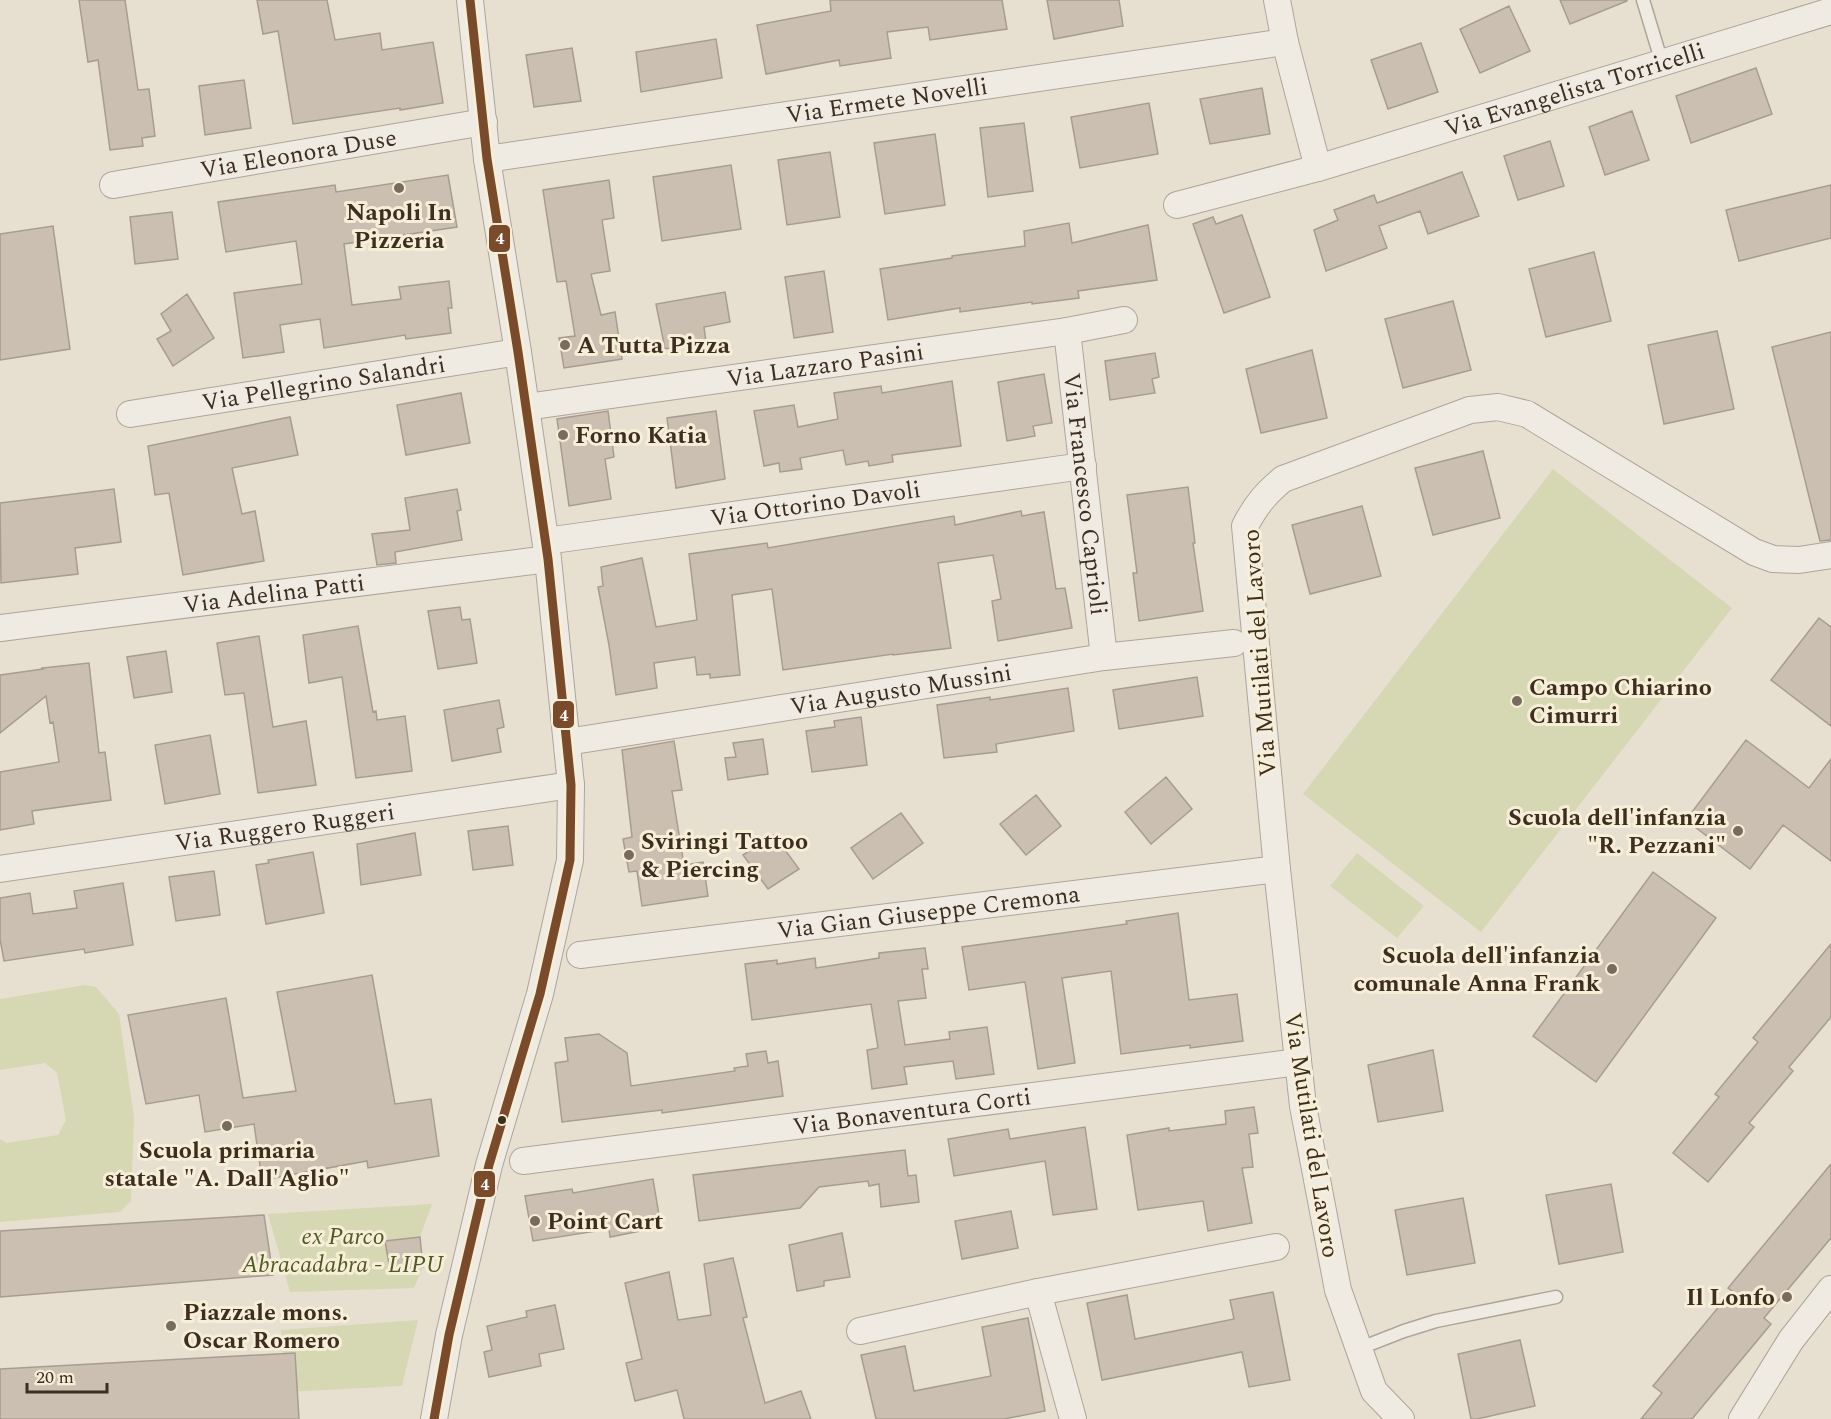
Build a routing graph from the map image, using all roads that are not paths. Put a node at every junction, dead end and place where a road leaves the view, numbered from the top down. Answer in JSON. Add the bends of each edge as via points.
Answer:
{"nodes":[{"id":1,"x":470,"y":0,"type":"edge"},
{"id":2,"x":1277,"y":0,"type":"edge"},
{"id":3,"x":1643,"y":0,"type":"edge"},
{"id":4,"x":1822,"y":8,"type":"edge"},
{"id":5,"x":1285,"y":42,"type":"junction"},
{"id":6,"x":1662,"y":63,"type":"junction"},
{"id":7,"x":484,"y":122,"type":"junction"},
{"id":8,"x":487,"y":159,"type":"junction"},
{"id":9,"x":1318,"y":168,"type":"junction"},
{"id":10,"x":113,"y":185,"type":"dead end"},
{"id":11,"x":1177,"y":205,"type":"dead end"},
{"id":12,"x":1124,"y":320,"type":"dead end"},
{"id":13,"x":1067,"y":331,"type":"junction"},
{"id":14,"x":518,"y":352,"type":"junction"},
{"id":15,"x":526,"y":407,"type":"junction"},
{"id":16,"x":130,"y":414,"type":"dead end"},
{"id":17,"x":1083,"y":466,"type":"junction"},
{"id":18,"x":547,"y":550,"type":"junction"},
{"id":19,"x":1831,"y":555,"type":"edge"},
{"id":20,"x":0,"y":628,"type":"edge"},
{"id":21,"x":1234,"y":643,"type":"dead end"},
{"id":22,"x":1104,"y":657,"type":"junction"},
{"id":23,"x":567,"y":742,"type":"junction"},
{"id":24,"x":571,"y":785,"type":"junction"},
{"id":25,"x":0,"y":869,"type":"edge"},
{"id":26,"x":1277,"y":870,"type":"junction"},
{"id":27,"x":580,"y":955,"type":"dead end"},
{"id":28,"x":1298,"y":1062,"type":"junction"},
{"id":29,"x":523,"y":1161,"type":"dead end"},
{"id":30,"x":1276,"y":1247,"type":"dead end"},
{"id":31,"x":1831,"y":1289,"type":"edge"},
{"id":32,"x":1038,"y":1292,"type":"junction"},
{"id":33,"x":1556,"y":1297,"type":"dead end"},
{"id":34,"x":860,"y":1331,"type":"dead end"},
{"id":35,"x":1358,"y":1349,"type":"junction"},
{"id":36,"x":434,"y":1419,"type":"edge"},
{"id":37,"x":1073,"y":1419,"type":"edge"},
{"id":38,"x":1401,"y":1419,"type":"edge"},
{"id":39,"x":1742,"y":1419,"type":"edge"}],
"edges":[{"from":1,"to":7,"type":"street"},
{"from":2,"to":5,"type":"street"},
{"from":3,"to":6,"type":"lane"},
{"from":4,"to":6,"type":"street","name":"Via Evangelista Torricelli"},
{"from":5,"to":8,"type":"street","name":"Via Ermete Novelli"},
{"from":5,"to":9,"type":"street"},
{"from":6,"to":9,"type":"street","name":"Via Evangelista Torricelli"},
{"from":7,"to":8,"type":"street"},
{"from":7,"to":10,"type":"street","name":"Via Eleonora Duse"},
{"from":8,"to":14,"type":"street"},
{"from":9,"to":11,"type":"street","name":"Via Evangelista Torricelli"},
{"from":12,"to":13,"type":"street","name":"Via Lazzaro Pasini"},
{"from":13,"to":15,"type":"street","name":"Via Lazzaro Pasini"},
{"from":13,"to":17,"type":"street","name":"Via Francesco Caprioli"},
{"from":14,"to":15,"type":"street"},
{"from":14,"to":16,"type":"street","name":"Via Pellegrino Salandri"},
{"from":15,"to":18,"type":"street"},
{"from":17,"to":18,"type":"street","name":"Via Ottorino Davoli"},
{"from":17,"to":22,"type":"street","name":"Via Francesco Caprioli"},
{"from":18,"to":20,"type":"street","name":"Via Adelina Patti"},
{"from":18,"to":23,"type":"street"},
{"from":19,"to":26,"type":"street","name":"Via Mutilati del Lavoro","via":[[1773,559],[1754,552],[1527,414],[1498,407],[1470,410],[1283,479],[1254,508],[1245,526]]},
{"from":21,"to":22,"type":"street","name":"Via Augusto Mussini"},
{"from":22,"to":23,"type":"street","name":"Via Augusto Mussini"},
{"from":23,"to":24,"type":"street"},
{"from":24,"to":25,"type":"street","name":"Via Ruggero Ruggeri"},
{"from":24,"to":36,"type":"street","via":[[570,860],[540,994],[489,1165],[449,1335]]},
{"from":26,"to":27,"type":"street","name":"Via Gian Giuseppe Cremona"},
{"from":26,"to":28,"type":"street","name":"Via Mutilati del Lavoro"},
{"from":28,"to":29,"type":"street","name":"Via Bonaventura Corti"},
{"from":28,"to":35,"type":"street","name":"Via Mutilati del Lavoro","via":[[1338,1290]]},
{"from":30,"to":32,"type":"street"},
{"from":31,"to":39,"type":"street","via":[[1791,1340]]},
{"from":32,"to":34,"type":"street"},
{"from":32,"to":37,"type":"street"},
{"from":33,"to":35,"type":"lane","via":[[1436,1321]]},
{"from":35,"to":38,"type":"street","name":"Via Mutilati del Lavoro","via":[[1374,1391]]}]}
